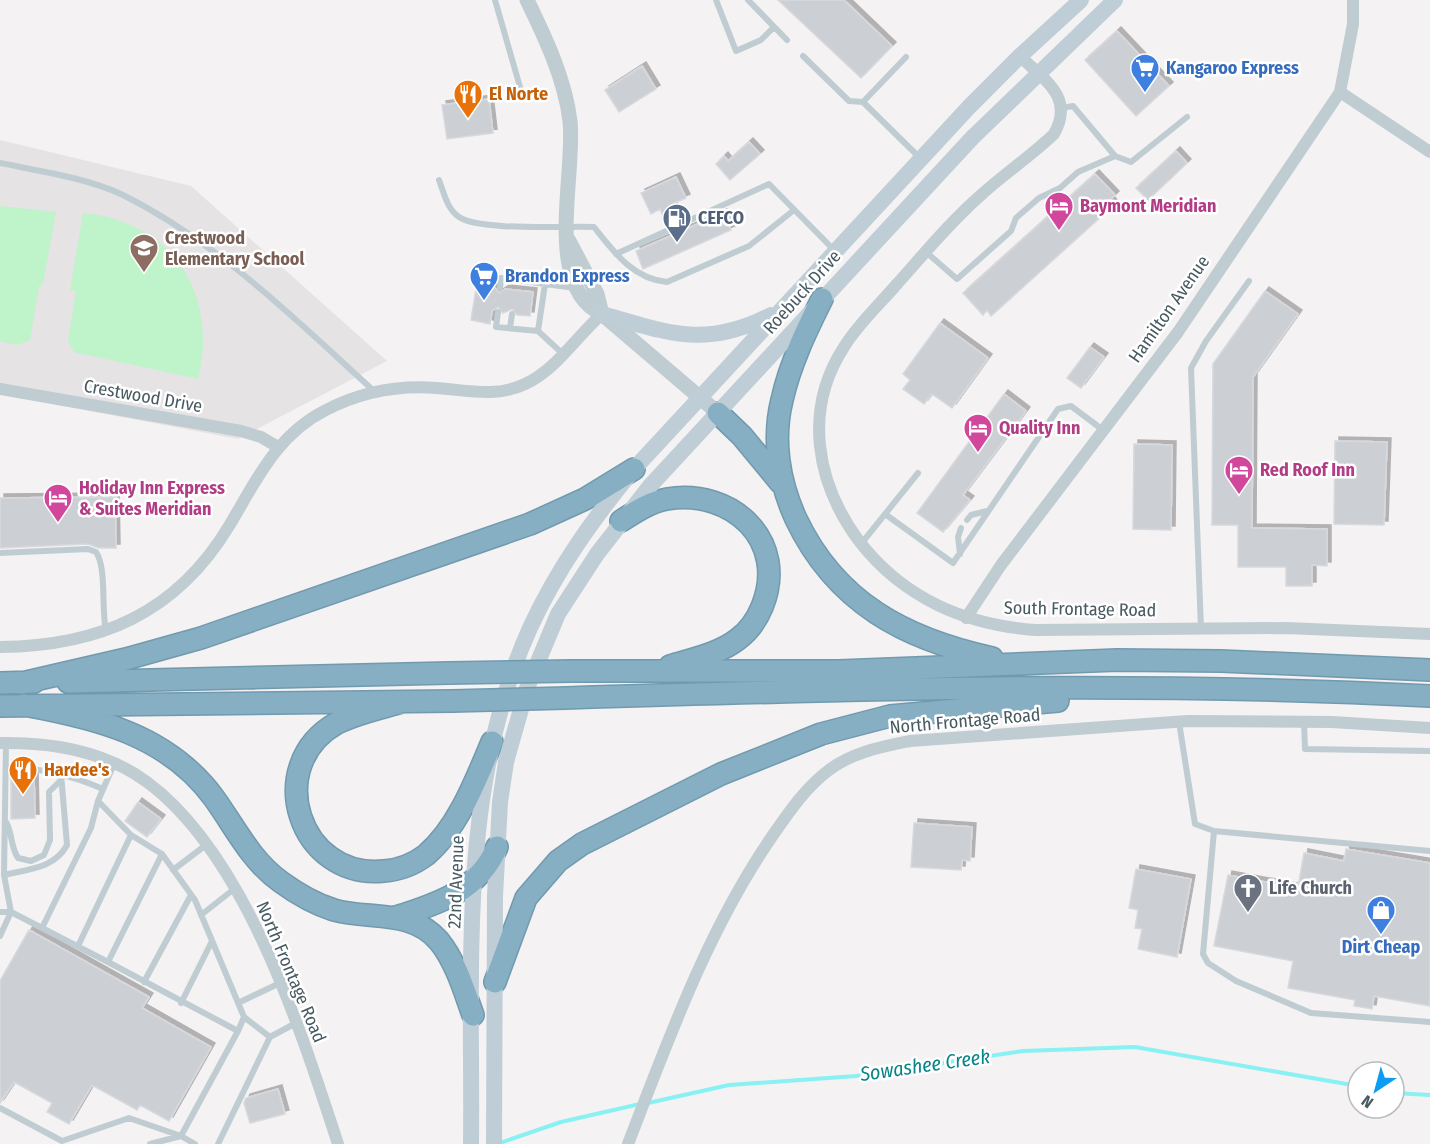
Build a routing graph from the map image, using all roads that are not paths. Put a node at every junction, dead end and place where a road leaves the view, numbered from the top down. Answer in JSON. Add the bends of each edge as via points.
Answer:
{"nodes":[{"id":1,"x":495,"y":0,"type":"edge"},
{"id":2,"x":526,"y":0,"type":"edge"},
{"id":3,"x":716,"y":0,"type":"edge"},
{"id":4,"x":748,"y":0,"type":"edge"},
{"id":5,"x":1082,"y":0,"type":"edge"},
{"id":6,"x":1115,"y":0,"type":"edge"},
{"id":7,"x":1353,"y":0,"type":"edge"},
{"id":8,"x":774,"y":27,"type":"junction"},
{"id":9,"x":787,"y":40,"type":"dead end"},
{"id":10,"x":804,"y":56,"type":"dead end"},
{"id":11,"x":1020,"y":56,"type":"junction"},
{"id":12,"x":906,"y":57,"type":"dead end"},
{"id":13,"x":1037,"y":73,"type":"junction"},
{"id":14,"x":520,"y":87,"type":"dead end"},
{"id":15,"x":1340,"y":92,"type":"junction"},
{"id":16,"x":863,"y":102,"type":"junction"},
{"id":17,"x":1062,"y":108,"type":"junction"},
{"id":18,"x":1187,"y":117,"type":"dead end"},
{"id":19,"x":1430,"y":152,"type":"edge"},
{"id":20,"x":1115,"y":156,"type":"junction"},
{"id":21,"x":921,"y":158,"type":"junction"},
{"id":22,"x":0,"y":163,"type":"edge"},
{"id":23,"x":440,"y":180,"type":"dead end"},
{"id":24,"x":794,"y":210,"type":"junction"},
{"id":25,"x":568,"y":232,"type":"junction"},
{"id":26,"x":835,"y":250,"type":"junction"},
{"id":27,"x":926,"y":252,"type":"junction"},
{"id":28,"x":616,"y":254,"type":"junction"},
{"id":29,"x":517,"y":280,"type":"junction"},
{"id":30,"x":1249,"y":281,"type":"dead end"},
{"id":31,"x":545,"y":284,"type":"junction"},
{"id":32,"x":500,"y":288,"type":"dead end"},
{"id":33,"x":576,"y":288,"type":"junction"},
{"id":34,"x":516,"y":290,"type":"dead end"},
{"id":35,"x":822,"y":299,"type":"junction"},
{"id":36,"x":780,"y":310,"type":"junction"},
{"id":37,"x":498,"y":312,"type":"dead end"},
{"id":38,"x":513,"y":314,"type":"dead end"},
{"id":39,"x":602,"y":314,"type":"junction"},
{"id":40,"x":510,"y":328,"type":"junction"},
{"id":41,"x":538,"y":331,"type":"junction"},
{"id":42,"x":563,"y":354,"type":"junction"},
{"id":43,"x":0,"y":389,"type":"edge"},
{"id":44,"x":374,"y":391,"type":"junction"},
{"id":45,"x":699,"y":399,"type":"junction"},
{"id":46,"x":718,"y":413,"type":"junction"},
{"id":47,"x":1103,"y":430,"type":"junction"},
{"id":48,"x":278,"y":447,"type":"junction"},
{"id":49,"x":634,"y":469,"type":"junction"},
{"id":50,"x":918,"y":473,"type":"dead end"},
{"id":51,"x":782,"y":485,"type":"junction"},
{"id":52,"x":988,"y":511,"type":"junction"},
{"id":53,"x":885,"y":514,"type":"junction"},
{"id":54,"x":967,"y":520,"type":"dead end"},
{"id":55,"x":621,"y":521,"type":"junction"},
{"id":56,"x":961,"y":528,"type":"dead end"},
{"id":57,"x":861,"y":543,"type":"junction"},
{"id":58,"x":0,"y":553,"type":"edge"},
{"id":59,"x":960,"y":554,"type":"junction"},
{"id":60,"x":966,"y":618,"type":"junction"},
{"id":61,"x":530,"y":629,"type":"joint"},
{"id":62,"x":1201,"y":629,"type":"junction"},
{"id":63,"x":106,"y":632,"type":"junction"},
{"id":64,"x":1430,"y":634,"type":"edge"},
{"id":65,"x":0,"y":647,"type":"edge"},
{"id":66,"x":1010,"y":662,"type":"junction"},
{"id":67,"x":1430,"y":670,"type":"edge"},
{"id":68,"x":648,"y":672,"type":"junction"},
{"id":69,"x":0,"y":683,"type":"edge"},
{"id":70,"x":22,"y":683,"type":"junction"},
{"id":71,"x":1148,"y":689,"type":"junction"},
{"id":72,"x":1430,"y":696,"type":"edge"},
{"id":73,"x":402,"y":702,"type":"junction"},
{"id":74,"x":24,"y":705,"type":"junction"},
{"id":75,"x":0,"y":706,"type":"edge"},
{"id":76,"x":1179,"y":722,"type":"junction"},
{"id":77,"x":1304,"y":722,"type":"junction"},
{"id":78,"x":1430,"y":728,"type":"edge"},
{"id":79,"x":492,"y":742,"type":"junction"},
{"id":80,"x":3,"y":743,"type":"edge"},
{"id":81,"x":1430,"y":752,"type":"edge"},
{"id":82,"x":114,"y":764,"type":"junction"},
{"id":83,"x":7,"y":767,"type":"junction"},
{"id":84,"x":61,"y":777,"type":"junction"},
{"id":85,"x":103,"y":789,"type":"junction"},
{"id":86,"x":98,"y":801,"type":"junction"},
{"id":87,"x":5,"y":821,"type":"junction"},
{"id":88,"x":1214,"y":831,"type":"junction"},
{"id":89,"x":131,"y":835,"type":"junction"},
{"id":90,"x":206,"y":845,"type":"junction"},
{"id":91,"x":497,"y":847,"type":"junction"},
{"id":92,"x":1430,"y":851,"type":"edge"},
{"id":93,"x":162,"y":854,"type":"junction"},
{"id":94,"x":62,"y":855,"type":"junction"},
{"id":95,"x":75,"y":860,"type":"junction"},
{"id":96,"x":173,"y":870,"type":"junction"},
{"id":97,"x":4,"y":875,"type":"junction"},
{"id":98,"x":475,"y":879,"type":"junction"},
{"id":99,"x":234,"y":889,"type":"junction"},
{"id":100,"x":191,"y":895,"type":"junction"},
{"id":101,"x":0,"y":912,"type":"edge"},
{"id":102,"x":11,"y":912,"type":"junction"},
{"id":103,"x":201,"y":915,"type":"junction"},
{"id":104,"x":396,"y":917,"type":"junction"},
{"id":105,"x":42,"y":927,"type":"junction"},
{"id":106,"x":0,"y":936,"type":"edge"},
{"id":107,"x":212,"y":941,"type":"junction"},
{"id":108,"x":78,"y":946,"type":"junction"},
{"id":109,"x":108,"y":962,"type":"junction"},
{"id":110,"x":144,"y":982,"type":"junction"},
{"id":111,"x":495,"y":982,"type":"junction"},
{"id":112,"x":280,"y":983,"type":"junction"},
{"id":113,"x":181,"y":1003,"type":"junction"},
{"id":114,"x":238,"y":1003,"type":"junction"},
{"id":115,"x":473,"y":1015,"type":"junction"},
{"id":116,"x":244,"y":1017,"type":"junction"},
{"id":117,"x":1430,"y":1022,"type":"edge"},
{"id":118,"x":296,"y":1023,"type":"junction"},
{"id":119,"x":238,"y":1031,"type":"junction"},
{"id":120,"x":270,"y":1037,"type":"junction"},
{"id":121,"x":0,"y":1108,"type":"edge"},
{"id":122,"x":181,"y":1136,"type":"junction"},
{"id":123,"x":150,"y":1144,"type":"edge"},
{"id":124,"x":195,"y":1144,"type":"edge"},
{"id":125,"x":218,"y":1144,"type":"edge"},
{"id":126,"x":338,"y":1144,"type":"edge"},
{"id":127,"x":471,"y":1144,"type":"edge"},
{"id":128,"x":494,"y":1144,"type":"edge"},
{"id":129,"x":628,"y":1144,"type":"edge"}],
"edges":[{"from":1,"to":14,"type":"lane"},
{"from":2,"to":25,"type":"street","via":[[543,33],[568,112]]},
{"from":3,"to":8,"type":"lane","via":[[735,51],[761,40]]},
{"from":4,"to":8,"type":"lane"},
{"from":5,"to":11,"type":"main road","name":"Roebuck Drive"},
{"from":6,"to":13,"type":"main road","name":"Roebuck Drive"},
{"from":7,"to":15,"type":"street","name":"Hamilton Avenue","via":[[1353,24]]},
{"from":8,"to":9,"type":"lane"},
{"from":10,"to":16,"type":"lane","via":[[849,101]]},
{"from":11,"to":13,"type":"street"},
{"from":11,"to":21,"type":"main road","name":"Roebuck Drive"},
{"from":12,"to":16,"type":"lane"},
{"from":13,"to":17,"type":"street","via":[[1060,98]]},
{"from":13,"to":35,"type":"main road","name":"Roebuck Drive"},
{"from":15,"to":19,"type":"street"},
{"from":15,"to":47,"type":"street","name":"Hamilton Avenue","via":[[1178,332]]},
{"from":16,"to":21,"type":"lane"},
{"from":17,"to":20,"type":"lane","via":[[1073,106]]},
{"from":17,"to":27,"type":"street","name":"South Frontage Road","via":[[1054,134],[979,196]]},
{"from":18,"to":20,"type":"lane","via":[[1131,162]]},
{"from":20,"to":27,"type":"lane","via":[[1078,172],[1060,188],[1039,198],[1016,218],[1011,231],[957,279]]},
{"from":21,"to":26,"type":"main road","name":"Roebuck Drive"},
{"from":22,"to":44,"type":"lane","via":[[122,194],[205,244]]},
{"from":23,"to":25,"type":"lane","via":[[451,209],[470,222]]},
{"from":24,"to":26,"type":"lane"},
{"from":24,"to":28,"type":"lane","via":[[769,184]]},
{"from":24,"to":28,"type":"lane","via":[[749,246],[667,282],[644,277]]},
{"from":25,"to":28,"type":"lane","via":[[594,227]]},
{"from":25,"to":33,"type":"street","via":[[566,255]]},
{"from":25,"to":39,"type":"street","via":[[597,294]]},
{"from":26,"to":36,"type":"main road","name":"Roebuck Drive"},
{"from":27,"to":57,"type":"street","name":"South Frontage Road","via":[[844,346],[823,390],[818,436],[822,462],[837,506]]},
{"from":29,"to":31,"type":"lane"},
{"from":29,"to":32,"type":"lane","via":[[501,278]]},
{"from":29,"to":34,"type":"lane"},
{"from":30,"to":62,"type":"lane","via":[[1191,368]]},
{"from":31,"to":33,"type":"lane"},
{"from":31,"to":41,"type":"lane"},
{"from":33,"to":39,"type":"street","via":[[586,304]]},
{"from":35,"to":46,"type":"main road","name":"Roebuck Drive"},
{"from":35,"to":51,"type":"highway","via":[[781,401],[778,428]]},
{"from":36,"to":39,"type":"main road","via":[[736,331],[705,336],[673,333]]},
{"from":36,"to":45,"type":"main road","name":"Roebuck Drive"},
{"from":37,"to":40,"type":"lane","via":[[496,327]]},
{"from":38,"to":40,"type":"lane"},
{"from":39,"to":42,"type":"street"},
{"from":39,"to":45,"type":"street"},
{"from":40,"to":41,"type":"lane"},
{"from":41,"to":42,"type":"lane"},
{"from":42,"to":44,"type":"street","via":[[535,379],[507,391]]},
{"from":43,"to":48,"type":"street","name":"Crestwood Drive","via":[[241,431],[261,436]]},
{"from":44,"to":48,"type":"street","via":[[325,411]]},
{"from":45,"to":46,"type":"street"},
{"from":45,"to":49,"type":"main road","name":"Roebuck Drive"},
{"from":46,"to":51,"type":"highway"},
{"from":46,"to":55,"type":"main road","name":"Roebuck Drive"},
{"from":47,"to":52,"type":"lane","via":[[1071,406],[1058,410]]},
{"from":47,"to":60,"type":"street","name":"Hamilton Avenue"},
{"from":48,"to":63,"type":"street","via":[[197,570],[157,604]]},
{"from":49,"to":61,"type":"main road","name":"Roebuck Drive","via":[[571,551]]},
{"from":49,"to":70,"type":"highway","via":[[585,499],[530,524],[201,638]]},
{"from":50,"to":53,"type":"lane"},
{"from":51,"to":66,"type":"highway","via":[[813,551],[855,599],[917,636]]},
{"from":52,"to":54,"type":"lane","via":[[971,515]]},
{"from":52,"to":59,"type":"lane"},
{"from":53,"to":57,"type":"lane"},
{"from":53,"to":59,"type":"lane","via":[[953,563]]},
{"from":55,"to":68,"type":"highway","via":[[666,499],[694,498],[721,504],[752,526],[769,566],[768,589],[758,615],[739,639],[712,652]]},
{"from":55,"to":91,"type":"main road","name":"Roebuck Drive","via":[[572,591],[547,636],[527,688],[506,762]]},
{"from":56,"to":59,"type":"lane"},
{"from":57,"to":60,"type":"street","name":"South Frontage Road","via":[[890,574],[917,594]]},
{"from":58,"to":63,"type":"lane","via":[[88,549],[96,552],[102,560]]},
{"from":60,"to":62,"type":"street","name":"South Frontage Road","via":[[1036,630]]},
{"from":61,"to":79,"type":"main road","name":"22nd Avenue"},
{"from":62,"to":64,"type":"street","name":"South Frontage Road"},
{"from":63,"to":65,"type":"street","via":[[54,644]]},
{"from":66,"to":67,"type":"highway","via":[[1221,661]]},
{"from":66,"to":68,"type":"highway","via":[[851,670]]},
{"from":68,"to":70,"type":"highway","bridge":true},
{"from":69,"to":70,"type":"highway"},
{"from":71,"to":72,"type":"highway","via":[[1308,689]]},
{"from":71,"to":73,"type":"highway","bridge":true,"via":[[782,692]]},
{"from":71,"to":111,"type":"highway","via":[[1047,703],[890,716],[820,734],[721,774],[582,844],[558,861],[526,898]]},
{"from":73,"to":74,"type":"highway"},
{"from":73,"to":79,"type":"highway","via":[[338,723],[318,740],[303,761],[296,789],[301,819],[318,847],[343,866],[374,873],[392,871],[426,855],[441,839],[467,796]]},
{"from":74,"to":75,"type":"highway"},
{"from":74,"to":104,"type":"highway","via":[[100,721],[162,749],[207,789],[246,847],[281,882],[333,909]]},
{"from":76,"to":77,"type":"street","name":"North Frontage Road"},
{"from":76,"to":88,"type":"lane","via":[[1193,820]]},
{"from":76,"to":129,"type":"street","name":"North Frontage Road","via":[[910,741],[850,757],[813,783],[763,849],[730,904]]},
{"from":77,"to":78,"type":"street","name":"North Frontage Road"},
{"from":77,"to":81,"type":"lane","via":[[1305,749]]},
{"from":79,"to":98,"type":"main road","name":"22nd Avenue","via":[[483,789]]},
{"from":80,"to":82,"type":"street","name":"North Frontage Road","via":[[74,749]]},
{"from":80,"to":83,"type":"lane"},
{"from":82,"to":85,"type":"lane"},
{"from":82,"to":90,"type":"street","name":"North Frontage Road","via":[[146,781],[171,802]]},
{"from":83,"to":84,"type":"lane","via":[[31,768]]},
{"from":83,"to":87,"type":"lane"},
{"from":84,"to":85,"type":"lane"},
{"from":84,"to":87,"type":"lane","via":[[49,792],[50,840],[44,855],[31,861],[18,858]]},
{"from":84,"to":94,"type":"lane","via":[[67,845]]},
{"from":85,"to":86,"type":"lane"},
{"from":86,"to":89,"type":"lane"},
{"from":86,"to":95,"type":"lane","via":[[91,828]]},
{"from":87,"to":97,"type":"lane"},
{"from":88,"to":92,"type":"lane"},
{"from":88,"to":117,"type":"lane","via":[[1203,954],[1208,963],[1236,981],[1311,1013]]},
{"from":89,"to":93,"type":"lane"},
{"from":89,"to":108,"type":"lane"},
{"from":90,"to":96,"type":"lane"},
{"from":90,"to":99,"type":"street","name":"North Frontage Road"},
{"from":91,"to":98,"type":"highway","via":[[485,870]]},
{"from":91,"to":111,"type":"main road"},
{"from":93,"to":96,"type":"lane"},
{"from":93,"to":109,"type":"lane"},
{"from":94,"to":95,"type":"lane"},
{"from":94,"to":97,"type":"lane","via":[[54,862]]},
{"from":95,"to":105,"type":"lane"},
{"from":96,"to":100,"type":"lane"},
{"from":97,"to":102,"type":"lane"},
{"from":98,"to":104,"type":"highway","via":[[438,903]]},
{"from":98,"to":115,"type":"main road","name":"22nd Avenue"},
{"from":99,"to":103,"type":"lane"},
{"from":99,"to":112,"type":"street","name":"North Frontage Road"},
{"from":100,"to":103,"type":"lane"},
{"from":100,"to":110,"type":"lane"},
{"from":101,"to":102,"type":"lane"},
{"from":102,"to":105,"type":"lane"},
{"from":102,"to":106,"type":"lane"},
{"from":103,"to":107,"type":"lane"},
{"from":104,"to":115,"type":"highway","via":[[423,927],[440,942],[452,961]]},
{"from":105,"to":108,"type":"lane"},
{"from":107,"to":113,"type":"lane"},
{"from":107,"to":114,"type":"lane"},
{"from":108,"to":109,"type":"lane"},
{"from":109,"to":110,"type":"lane"},
{"from":110,"to":113,"type":"lane"},
{"from":111,"to":128,"type":"main road"},
{"from":112,"to":114,"type":"lane"},
{"from":112,"to":118,"type":"street","name":"North Frontage Road"},
{"from":113,"to":119,"type":"lane"},
{"from":114,"to":116,"type":"lane"},
{"from":115,"to":127,"type":"main road","name":"22nd Avenue"},
{"from":116,"to":119,"type":"lane"},
{"from":116,"to":120,"type":"lane"},
{"from":118,"to":120,"type":"lane"},
{"from":118,"to":126,"type":"street","name":"North Frontage Road"},
{"from":119,"to":122,"type":"lane"},
{"from":120,"to":125,"type":"lane"},
{"from":121,"to":122,"type":"lane","via":[[62,1141],[129,1118]]},
{"from":122,"to":123,"type":"lane"},
{"from":122,"to":124,"type":"lane"}]}
